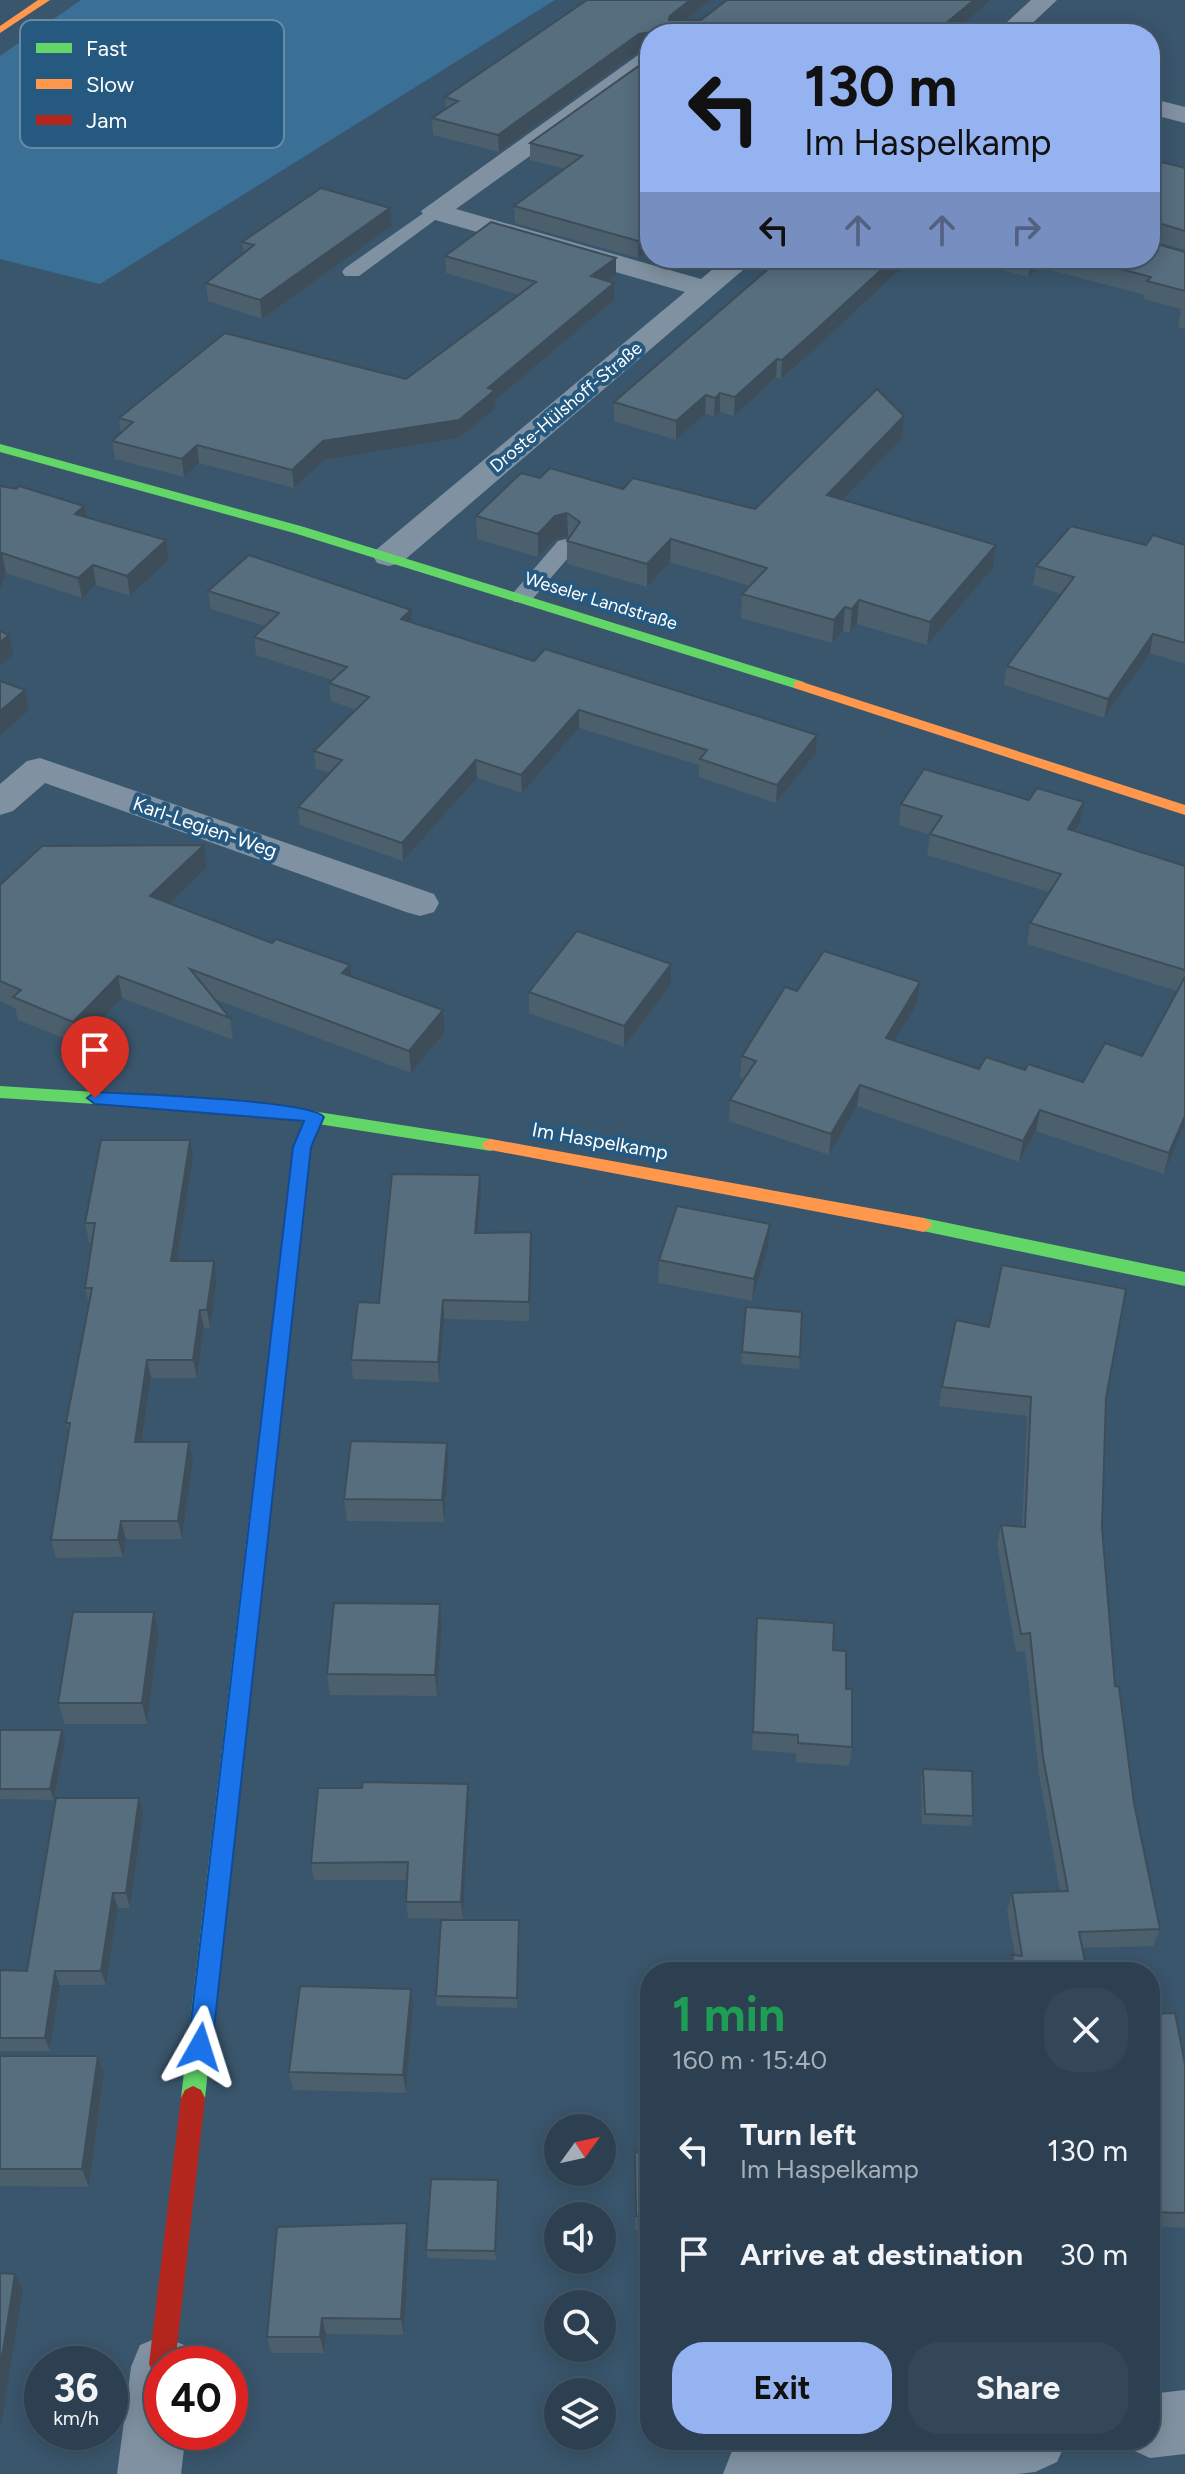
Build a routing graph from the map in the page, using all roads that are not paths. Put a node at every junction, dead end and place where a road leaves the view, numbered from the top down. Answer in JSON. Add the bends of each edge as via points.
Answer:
{"nodes":[{"id":1,"x":45,"y":0,"type":"edge"},
{"id":2,"x":1045,"y":0,"type":"edge"},
{"id":3,"x":1017,"y":24,"type":"edge"},
{"id":4,"x":0,"y":30,"type":"edge"},
{"id":5,"x":640,"y":65,"type":"edge"},
{"id":6,"x":1160,"y":109,"type":"edge"},
{"id":7,"x":1185,"y":115,"type":"edge"},
{"id":8,"x":435,"y":211,"type":"junction"},
{"id":9,"x":731,"y":268,"type":"edge"},
{"id":10,"x":352,"y":272,"type":"dead end"},
{"id":11,"x":705,"y":289,"type":"junction"},
{"id":12,"x":0,"y":448,"type":"edge"},
{"id":13,"x":566,"y":546,"type":"dead end"},
{"id":14,"x":389,"y":556,"type":"junction"},
{"id":15,"x":522,"y":597,"type":"junction"},
{"id":16,"x":0,"y":803,"type":"edge"},
{"id":17,"x":1185,"y":810,"type":"edge"},
{"id":18,"x":420,"y":903,"type":"dead end"},
{"id":19,"x":0,"y":1092,"type":"edge"},
{"id":20,"x":315,"y":1117,"type":"junction"},
{"id":21,"x":1185,"y":1279,"type":"edge"},
{"id":22,"x":164,"y":2346,"type":"edge"},
{"id":23,"x":1185,"y":2422,"type":"edge"},
{"id":24,"x":1160,"y":2425,"type":"edge"},
{"id":25,"x":152,"y":2450,"type":"edge"},
{"id":26,"x":953,"y":2450,"type":"edge"},
{"id":27,"x":149,"y":2474,"type":"edge"},
{"id":28,"x":755,"y":2474,"type":"edge"}],
"edges":[{"from":1,"to":4,"type":"street"},
{"from":2,"to":3,"type":"street"},
{"from":5,"to":8,"type":"street"},
{"from":6,"to":7,"type":"street"},
{"from":8,"to":10,"type":"lane"},
{"from":8,"to":11,"type":"street"},
{"from":9,"to":11,"type":"street","name":"Droste-Hülshoff-Straße"},
{"from":11,"to":14,"type":"street","name":"Droste-Hülshoff-Straße"},
{"from":12,"to":14,"type":"street","name":"Weseler Landstraße"},
{"from":13,"to":15,"type":"lane"},
{"from":14,"to":15,"type":"street","name":"Weseler Landstraße"},
{"from":15,"to":17,"type":"street","name":"Weseler Landstraße"},
{"from":16,"to":18,"type":"street","name":"Karl-Legien-Weg","via":[[40,769]]},
{"from":19,"to":20,"type":"street","name":"Im Haspelkamp","via":[[254,1108]]},
{"from":20,"to":21,"type":"street","name":"Im Haspelkamp","via":[[839,1207]]},
{"from":20,"to":22,"type":"street","via":[[302,1147]]},
{"from":23,"to":24,"type":"street"},
{"from":25,"to":27,"type":"street"},
{"from":26,"to":28,"type":"street"}]}
